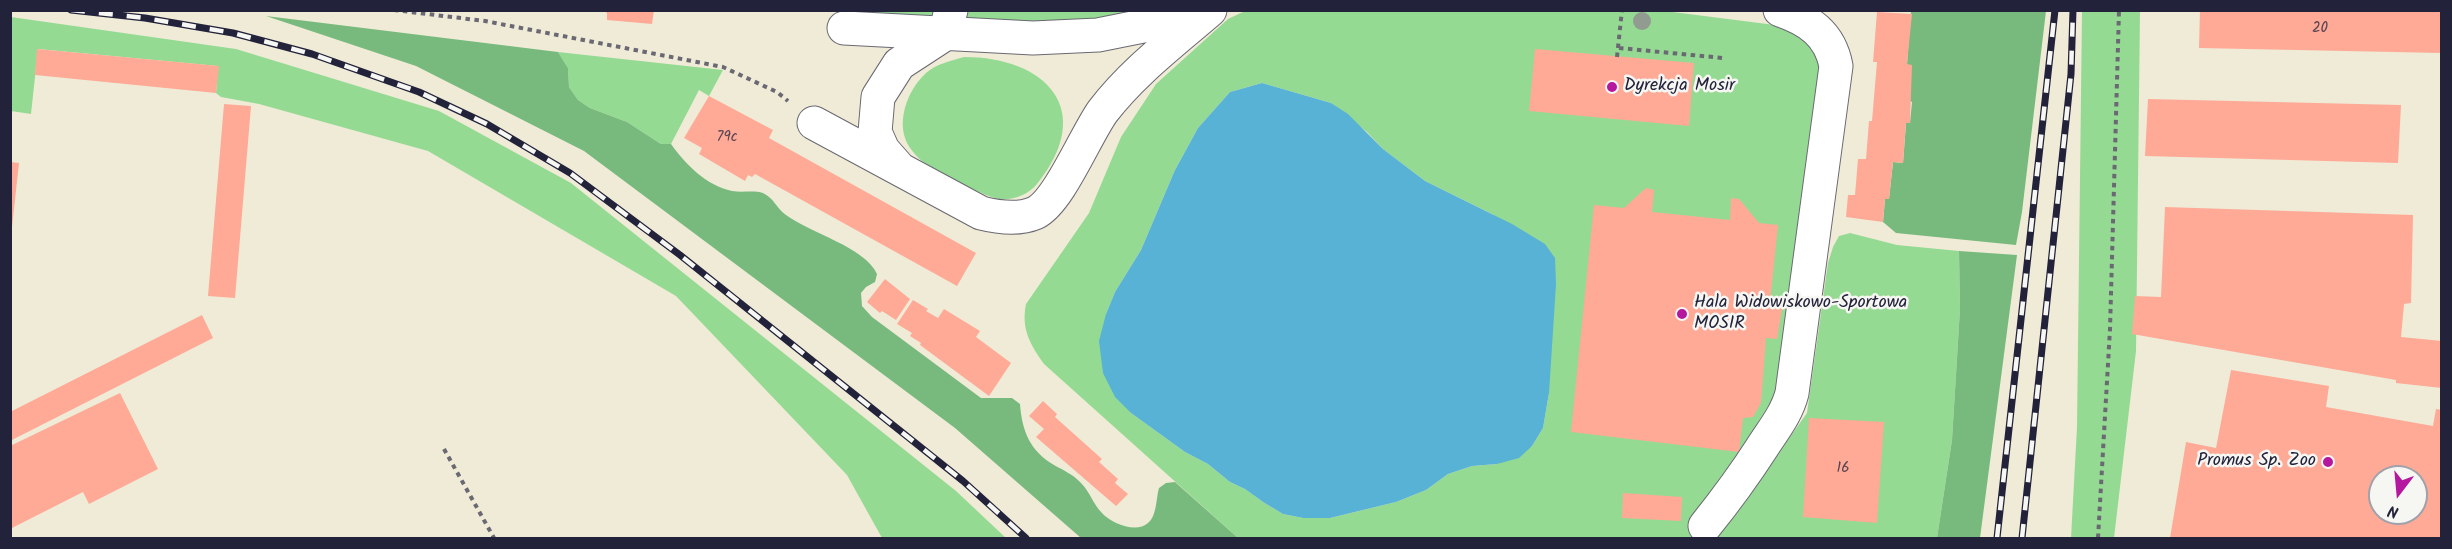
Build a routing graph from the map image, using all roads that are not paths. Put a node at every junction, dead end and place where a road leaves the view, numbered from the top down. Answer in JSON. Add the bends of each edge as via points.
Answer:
{"nodes":[{"id":1,"x":1201,"y":10,"type":"edge"},
{"id":2,"x":1210,"y":10,"type":"edge"},
{"id":3,"x":1780,"y":10,"type":"edge"},
{"id":4,"x":948,"y":22,"type":"edge"},
{"id":5,"x":844,"y":28,"type":"dead end"},
{"id":6,"x":814,"y":123,"type":"road end"},
{"id":7,"x":900,"y":170,"type":"junction"},
{"id":8,"x":1705,"y":526,"type":"dead end"}],
"edges":[{"from":1,"to":4,"type":"lane","via":[[1098,35],[1033,38]]},
{"from":2,"to":7,"type":"lane","via":[[1135,75],[1103,111],[1050,201],[1035,213],[1000,217],[981,213]]},
{"from":3,"to":8,"type":"lane","via":[[1811,25],[1823,36],[1833,51],[1836,66],[1792,393],[1767,440]]},
{"from":4,"to":5,"type":"lane"},
{"from":4,"to":7,"type":"lane","via":[[899,64],[878,97],[875,132],[883,150]]},
{"from":6,"to":7,"type":"lane"}]}
